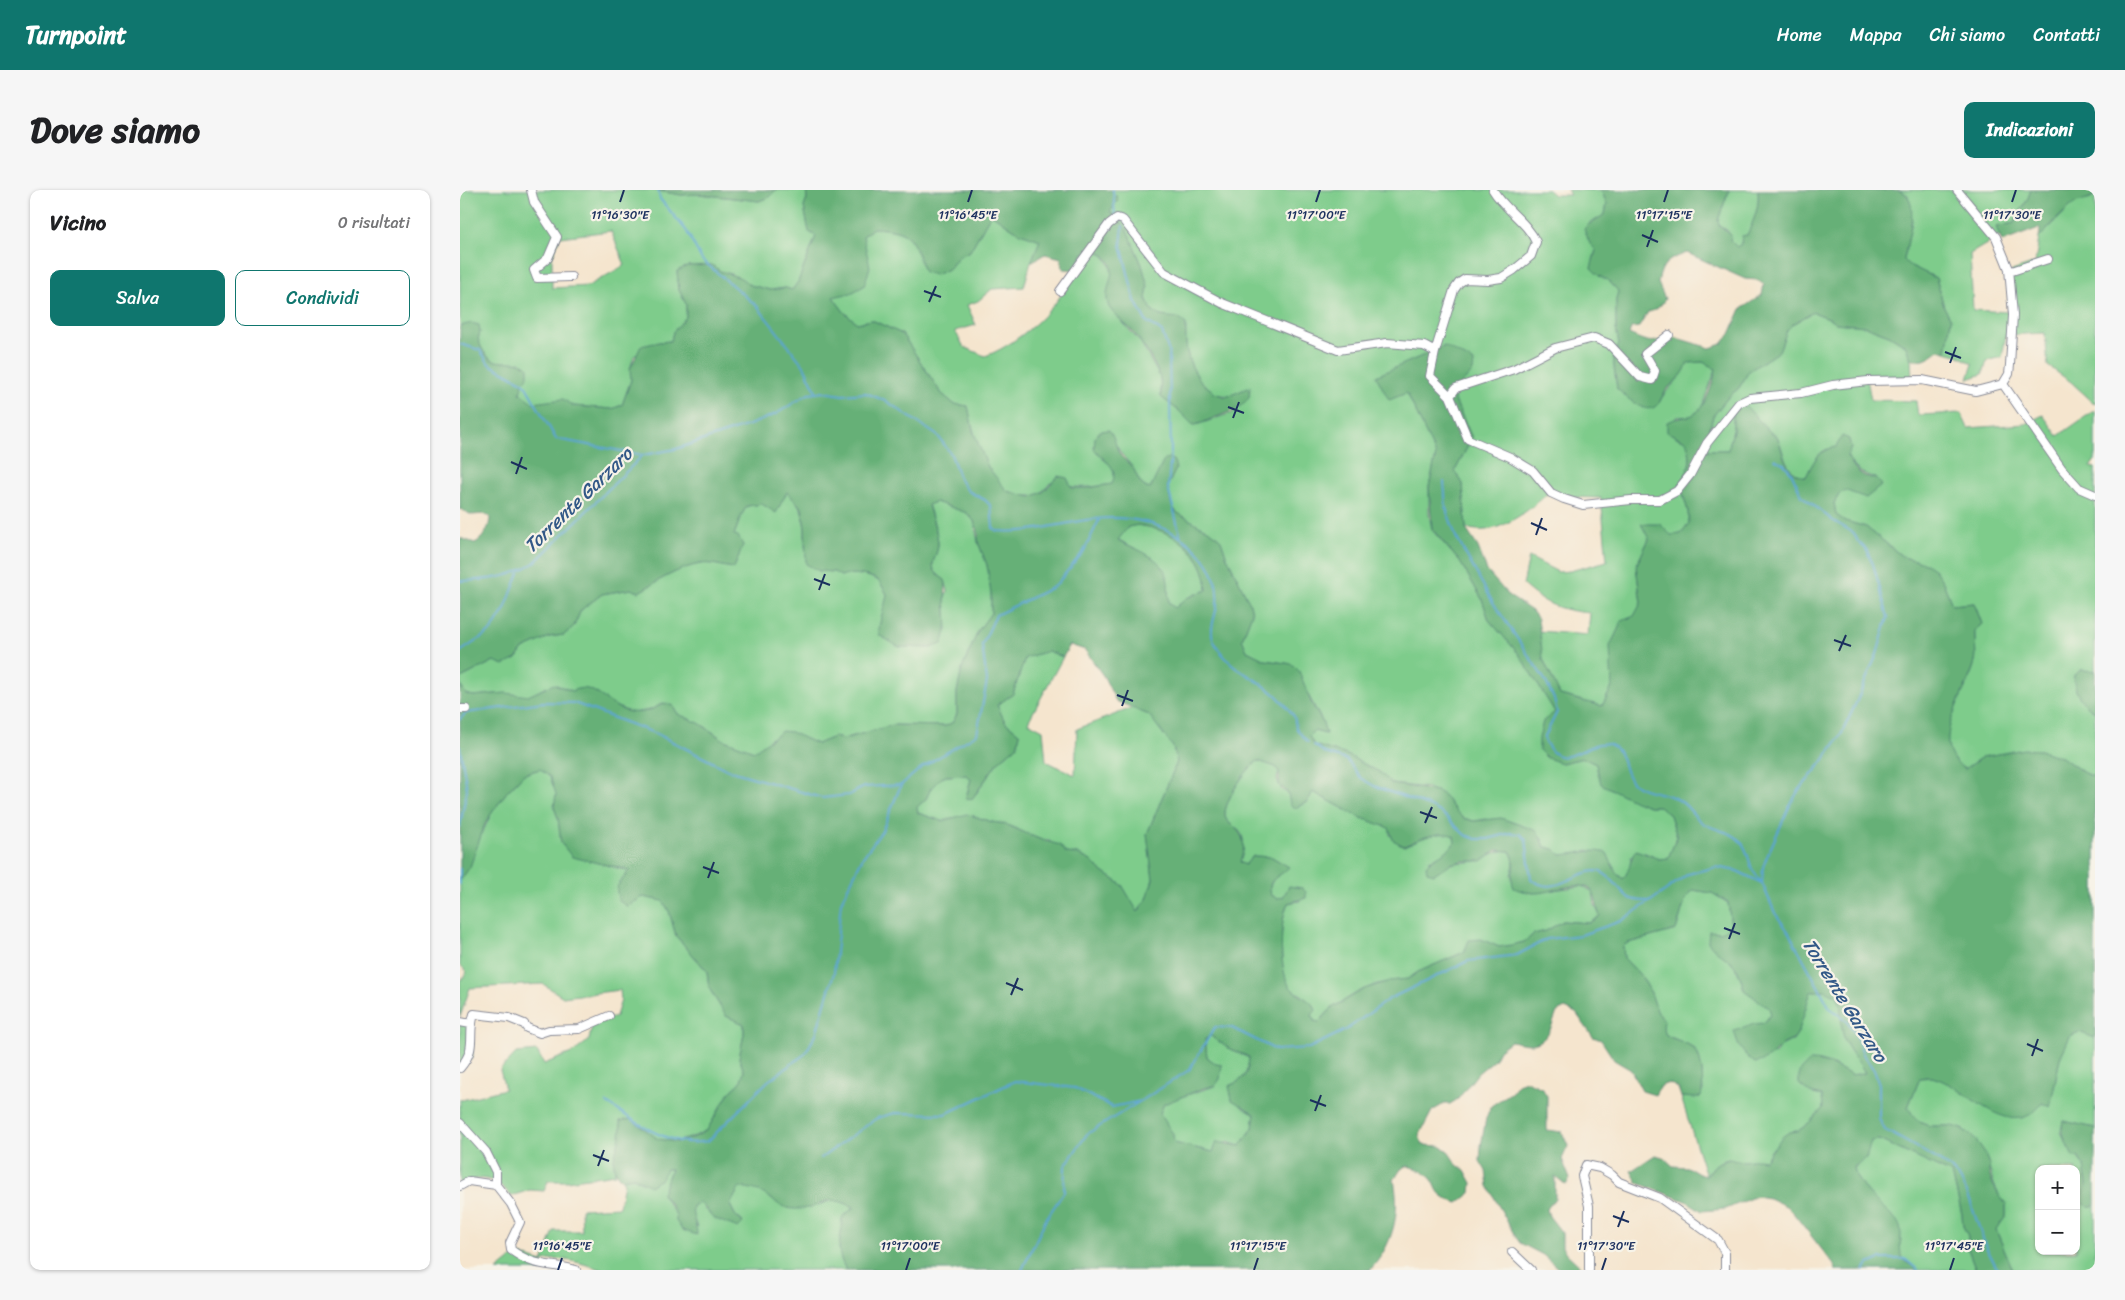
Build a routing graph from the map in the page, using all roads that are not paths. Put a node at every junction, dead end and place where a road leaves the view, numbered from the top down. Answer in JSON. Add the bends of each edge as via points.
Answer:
{"nodes":[{"id":1,"x":531,"y":190,"type":"edge"},
{"id":2,"x":1493,"y":190,"type":"edge"},
{"id":3,"x":1957,"y":190,"type":"edge"},
{"id":4,"x":2048,"y":259,"type":"dead end"},
{"id":5,"x":2009,"y":272,"type":"junction"},
{"id":6,"x":571,"y":277,"type":"dead end"},
{"id":7,"x":1060,"y":291,"type":"dead end"},
{"id":8,"x":1669,"y":336,"type":"dead end"},
{"id":9,"x":1435,"y":352,"type":"junction"},
{"id":10,"x":2003,"y":384,"type":"junction"},
{"id":11,"x":1450,"y":396,"type":"junction"},
{"id":12,"x":2095,"y":495,"type":"edge"},
{"id":13,"x":609,"y":1016,"type":"dead end"},
{"id":14,"x":460,"y":1022,"type":"edge"},
{"id":15,"x":471,"y":1024,"type":"junction"},
{"id":16,"x":460,"y":1068,"type":"edge"},
{"id":17,"x":460,"y":1122,"type":"edge"},
{"id":18,"x":496,"y":1185,"type":"junction"},
{"id":19,"x":460,"y":1186,"type":"edge"},
{"id":20,"x":1512,"y":1252,"type":"dead end"},
{"id":21,"x":576,"y":1270,"type":"edge"},
{"id":22,"x":1531,"y":1270,"type":"edge"},
{"id":23,"x":1589,"y":1270,"type":"edge"},
{"id":24,"x":1725,"y":1270,"type":"edge"}],
"edges":[{"from":1,"to":6,"type":"street","via":[[534,202],[557,237],[548,258],[534,270],[537,278]]},
{"from":2,"to":9,"type":"street","via":[[1501,203],[1532,232],[1536,242],[1531,256],[1501,278],[1465,279],[1458,283]]},
{"from":3,"to":5,"type":"street","via":[[1996,237]]},
{"from":4,"to":5,"type":"street"},
{"from":5,"to":10,"type":"street","via":[[2013,315],[2009,374]]},
{"from":7,"to":9,"type":"street","via":[[1109,224],[1117,218],[1124,220],[1164,272],[1222,303],[1338,350],[1387,343],[1424,346]]},
{"from":8,"to":11,"type":"street","via":[[1645,354],[1655,371],[1652,380],[1640,376],[1609,344],[1594,338],[1555,348],[1514,369],[1456,388]]},
{"from":9,"to":11,"type":"street","via":[[1430,376]]},
{"from":10,"to":11,"type":"street","via":[[1976,391],[1922,380],[1868,381],[1750,398],[1739,403],[1707,443],[1690,475],[1677,491],[1660,500],[1583,505],[1551,493],[1533,471],[1468,439]]},
{"from":10,"to":12,"type":"street","via":[[2062,470],[2079,488]]},
{"from":13,"to":15,"type":"street","via":[[579,1029],[540,1033],[508,1018],[481,1014],[474,1014]]},
{"from":14,"to":15,"type":"street"},
{"from":15,"to":16,"type":"street","via":[[469,1057]]},
{"from":17,"to":18,"type":"street","via":[[486,1152],[496,1172]]},
{"from":18,"to":19,"type":"street","via":[[469,1182]]},
{"from":18,"to":21,"type":"street","via":[[520,1222],[510,1243],[511,1250],[536,1264]]},
{"from":20,"to":22,"type":"street"},
{"from":23,"to":24,"type":"street","via":[[1589,1206],[1582,1176],[1586,1164],[1600,1168],[1619,1182],[1660,1198],[1718,1240],[1725,1253]]}]}
